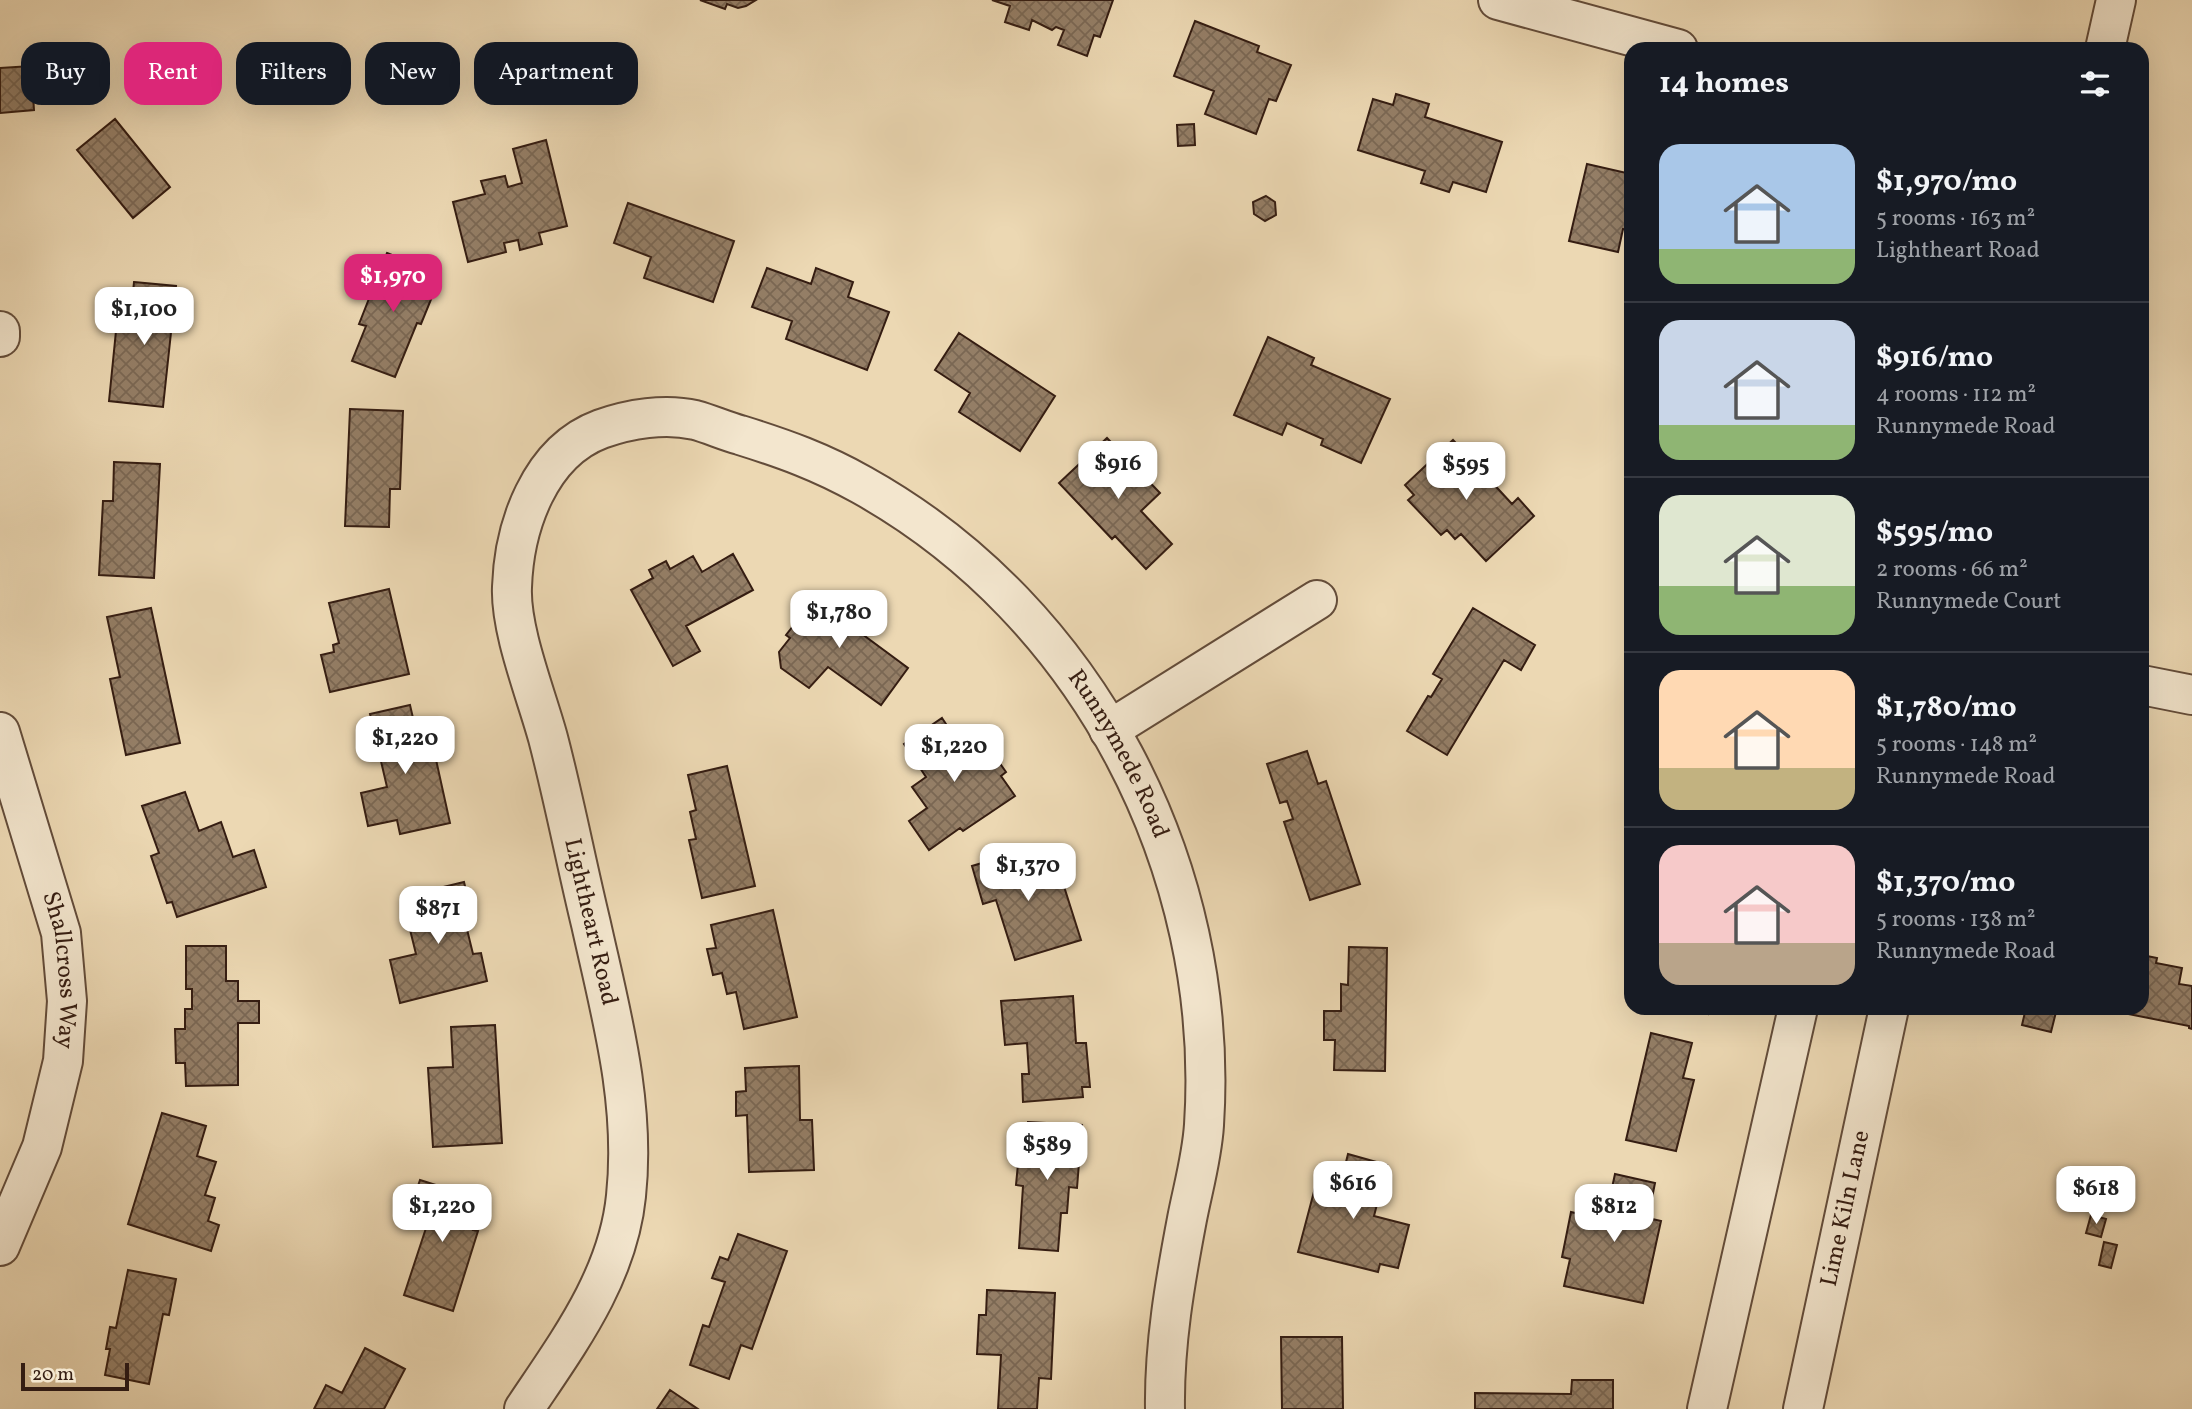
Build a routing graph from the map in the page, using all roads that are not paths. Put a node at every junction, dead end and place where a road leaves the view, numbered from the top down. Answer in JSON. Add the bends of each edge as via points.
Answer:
{"nodes":[{"id":1,"x":1498,"y":0,"type":"edge"},
{"id":2,"x":2116,"y":0,"type":"edge"},
{"id":3,"x":1652,"y":42,"type":"edge"},
{"id":4,"x":2107,"y":42,"type":"edge"},
{"id":5,"x":0,"y":331,"type":"edge"},
{"id":6,"x":0,"y":337,"type":"edge"},
{"id":7,"x":583,"y":438,"type":"joint"},
{"id":8,"x":1317,"y":600,"type":"dead end"},
{"id":9,"x":2149,"y":686,"type":"edge"},
{"id":10,"x":2192,"y":695,"type":"edge"},
{"id":11,"x":1109,"y":730,"type":"junction"},
{"id":12,"x":0,"y":732,"type":"edge"},
{"id":13,"x":1796,"y":1015,"type":"edge"},
{"id":14,"x":1887,"y":1015,"type":"edge"},
{"id":15,"x":0,"y":1246,"type":"edge"},
{"id":16,"x":524,"y":1409,"type":"edge"},
{"id":17,"x":1165,"y":1409,"type":"edge"},
{"id":18,"x":1707,"y":1409,"type":"edge"},
{"id":19,"x":1803,"y":1409,"type":"edge"}],
"edges":[{"from":1,"to":3,"type":"street"},
{"from":2,"to":4,"type":"street"},
{"from":5,"to":6,"type":"street"},
{"from":7,"to":11,"type":"street","name":"Runnymede Road","via":[[604,428],[654,417],[691,418],[780,446],[845,475],[900,506],[1004,590],[1068,664]]},
{"from":7,"to":16,"type":"street","name":"Lightheart Road","via":[[553,465],[520,525],[511,590],[515,623],[548,740],[619,1047],[629,1121],[626,1196],[611,1262],[591,1305]]},
{"from":8,"to":11,"type":"street"},
{"from":9,"to":10,"type":"street"},
{"from":11,"to":17,"type":"street","name":"Runnymede Road","via":[[1144,795],[1180,892],[1201,986],[1207,1066],[1204,1134],[1164,1363]]},
{"from":12,"to":15,"type":"street","name":"Shallcross Way","via":[[61,933],[67,1001],[63,1061],[42,1147]]},
{"from":13,"to":18,"type":"street"},
{"from":14,"to":19,"type":"street","name":"Lime Kiln Lane"}]}
